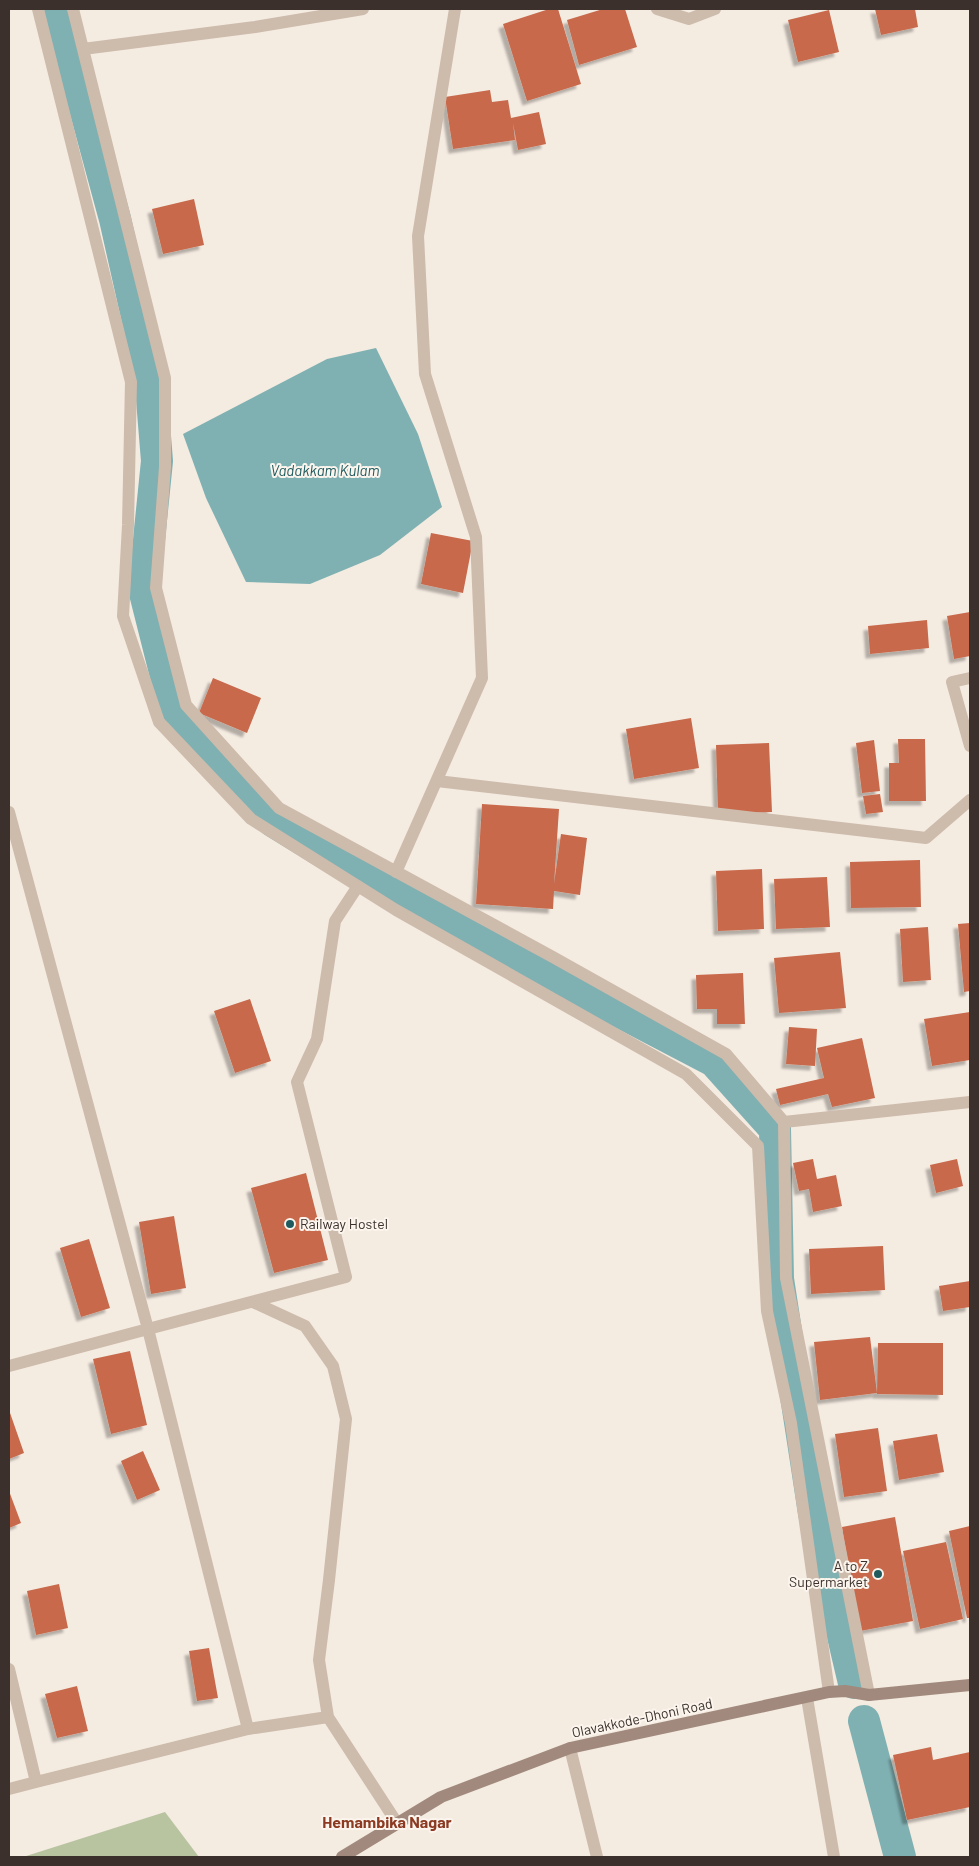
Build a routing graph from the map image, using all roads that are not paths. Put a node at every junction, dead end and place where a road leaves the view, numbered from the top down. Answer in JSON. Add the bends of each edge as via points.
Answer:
{"nodes":[{"id":1,"x":38,"y":9,"type":"edge"},
{"id":2,"x":72,"y":9,"type":"edge"},
{"id":3,"x":363,"y":9,"type":"edge"},
{"id":4,"x":455,"y":9,"type":"edge"},
{"id":5,"x":657,"y":9,"type":"edge"},
{"id":6,"x":715,"y":9,"type":"edge"},
{"id":7,"x":83,"y":49,"type":"junction"},
{"id":8,"x":970,"y":678,"type":"edge"},
{"id":9,"x":970,"y":746,"type":"edge"},
{"id":10,"x":436,"y":781,"type":"junction"},
{"id":11,"x":970,"y":800,"type":"edge"},
{"id":12,"x":9,"y":812,"type":"edge"},
{"id":13,"x":396,"y":872,"type":"junction"},
{"id":14,"x":358,"y":886,"type":"junction"},
{"id":15,"x":970,"y":1102,"type":"edge"},
{"id":16,"x":784,"y":1122,"type":"junction"},
{"id":17,"x":253,"y":1302,"type":"junction"},
{"id":18,"x":148,"y":1329,"type":"junction"},
{"id":19,"x":9,"y":1366,"type":"edge"},
{"id":20,"x":9,"y":1669,"type":"edge"},
{"id":21,"x":970,"y":1685,"type":"edge"},
{"id":22,"x":829,"y":1692,"type":"junction"},
{"id":23,"x":869,"y":1696,"type":"junction"},
{"id":24,"x":807,"y":1698,"type":"junction"},
{"id":25,"x":328,"y":1717,"type":"junction"},
{"id":26,"x":248,"y":1729,"type":"junction"},
{"id":27,"x":570,"y":1748,"type":"junction"},
{"id":28,"x":36,"y":1782,"type":"junction"},
{"id":29,"x":9,"y":1789,"type":"edge"},
{"id":30,"x":397,"y":1823,"type":"junction"},
{"id":31,"x":342,"y":1857,"type":"edge"},
{"id":32,"x":597,"y":1857,"type":"edge"},
{"id":33,"x":834,"y":1857,"type":"edge"}],
"edges":[{"from":1,"to":14,"type":"street","via":[[132,382],[123,616],[159,722],[251,819]]},
{"from":2,"to":7,"type":"street"},
{"from":3,"to":7,"type":"street","via":[[255,27]]},
{"from":4,"to":10,"type":"street","via":[[418,236],[425,374],[476,537],[482,678]]},
{"from":5,"to":6,"type":"street","via":[[689,19]]},
{"from":7,"to":13,"type":"street","via":[[165,378],[165,467],[156,588],[186,705],[279,808]]},
{"from":8,"to":9,"type":"street","via":[[952,682]]},
{"from":10,"to":11,"type":"street","via":[[926,838]]},
{"from":10,"to":13,"type":"street"},
{"from":12,"to":18,"type":"street"},
{"from":13,"to":16,"type":"street","via":[[726,1054]]},
{"from":14,"to":17,"type":"street","via":[[334,921],[317,1038],[297,1082],[346,1277]]},
{"from":14,"to":22,"type":"street","via":[[686,1074],[758,1146],[767,1311],[792,1423]]},
{"from":15,"to":16,"type":"street"},
{"from":16,"to":23,"type":"street","via":[[786,1278]]},
{"from":17,"to":18,"type":"street"},
{"from":17,"to":25,"type":"street","via":[[305,1326],[332,1366],[346,1419],[319,1660]]},
{"from":18,"to":19,"type":"street"},
{"from":18,"to":26,"type":"street"},
{"from":20,"to":28,"type":"street"},
{"from":21,"to":23,"type":"main road","name":"Olavakkode-Dhoni Road"},
{"from":22,"to":23,"type":"main road","name":"Olavakkode-Dhoni Road"},
{"from":22,"to":24,"type":"main road","name":"Olavakkode-Dhoni Road"},
{"from":24,"to":27,"type":"main road","name":"Olavakkode-Dhoni Road"},
{"from":24,"to":33,"type":"street"},
{"from":25,"to":26,"type":"street"},
{"from":25,"to":30,"type":"street"},
{"from":26,"to":28,"type":"street"},
{"from":27,"to":30,"type":"main road","name":"Olavakkode-Dhoni Road","via":[[441,1797]]},
{"from":27,"to":32,"type":"street"},
{"from":28,"to":29,"type":"street"},
{"from":30,"to":31,"type":"main road","name":"Olavakkode-Dhoni Road"}]}
